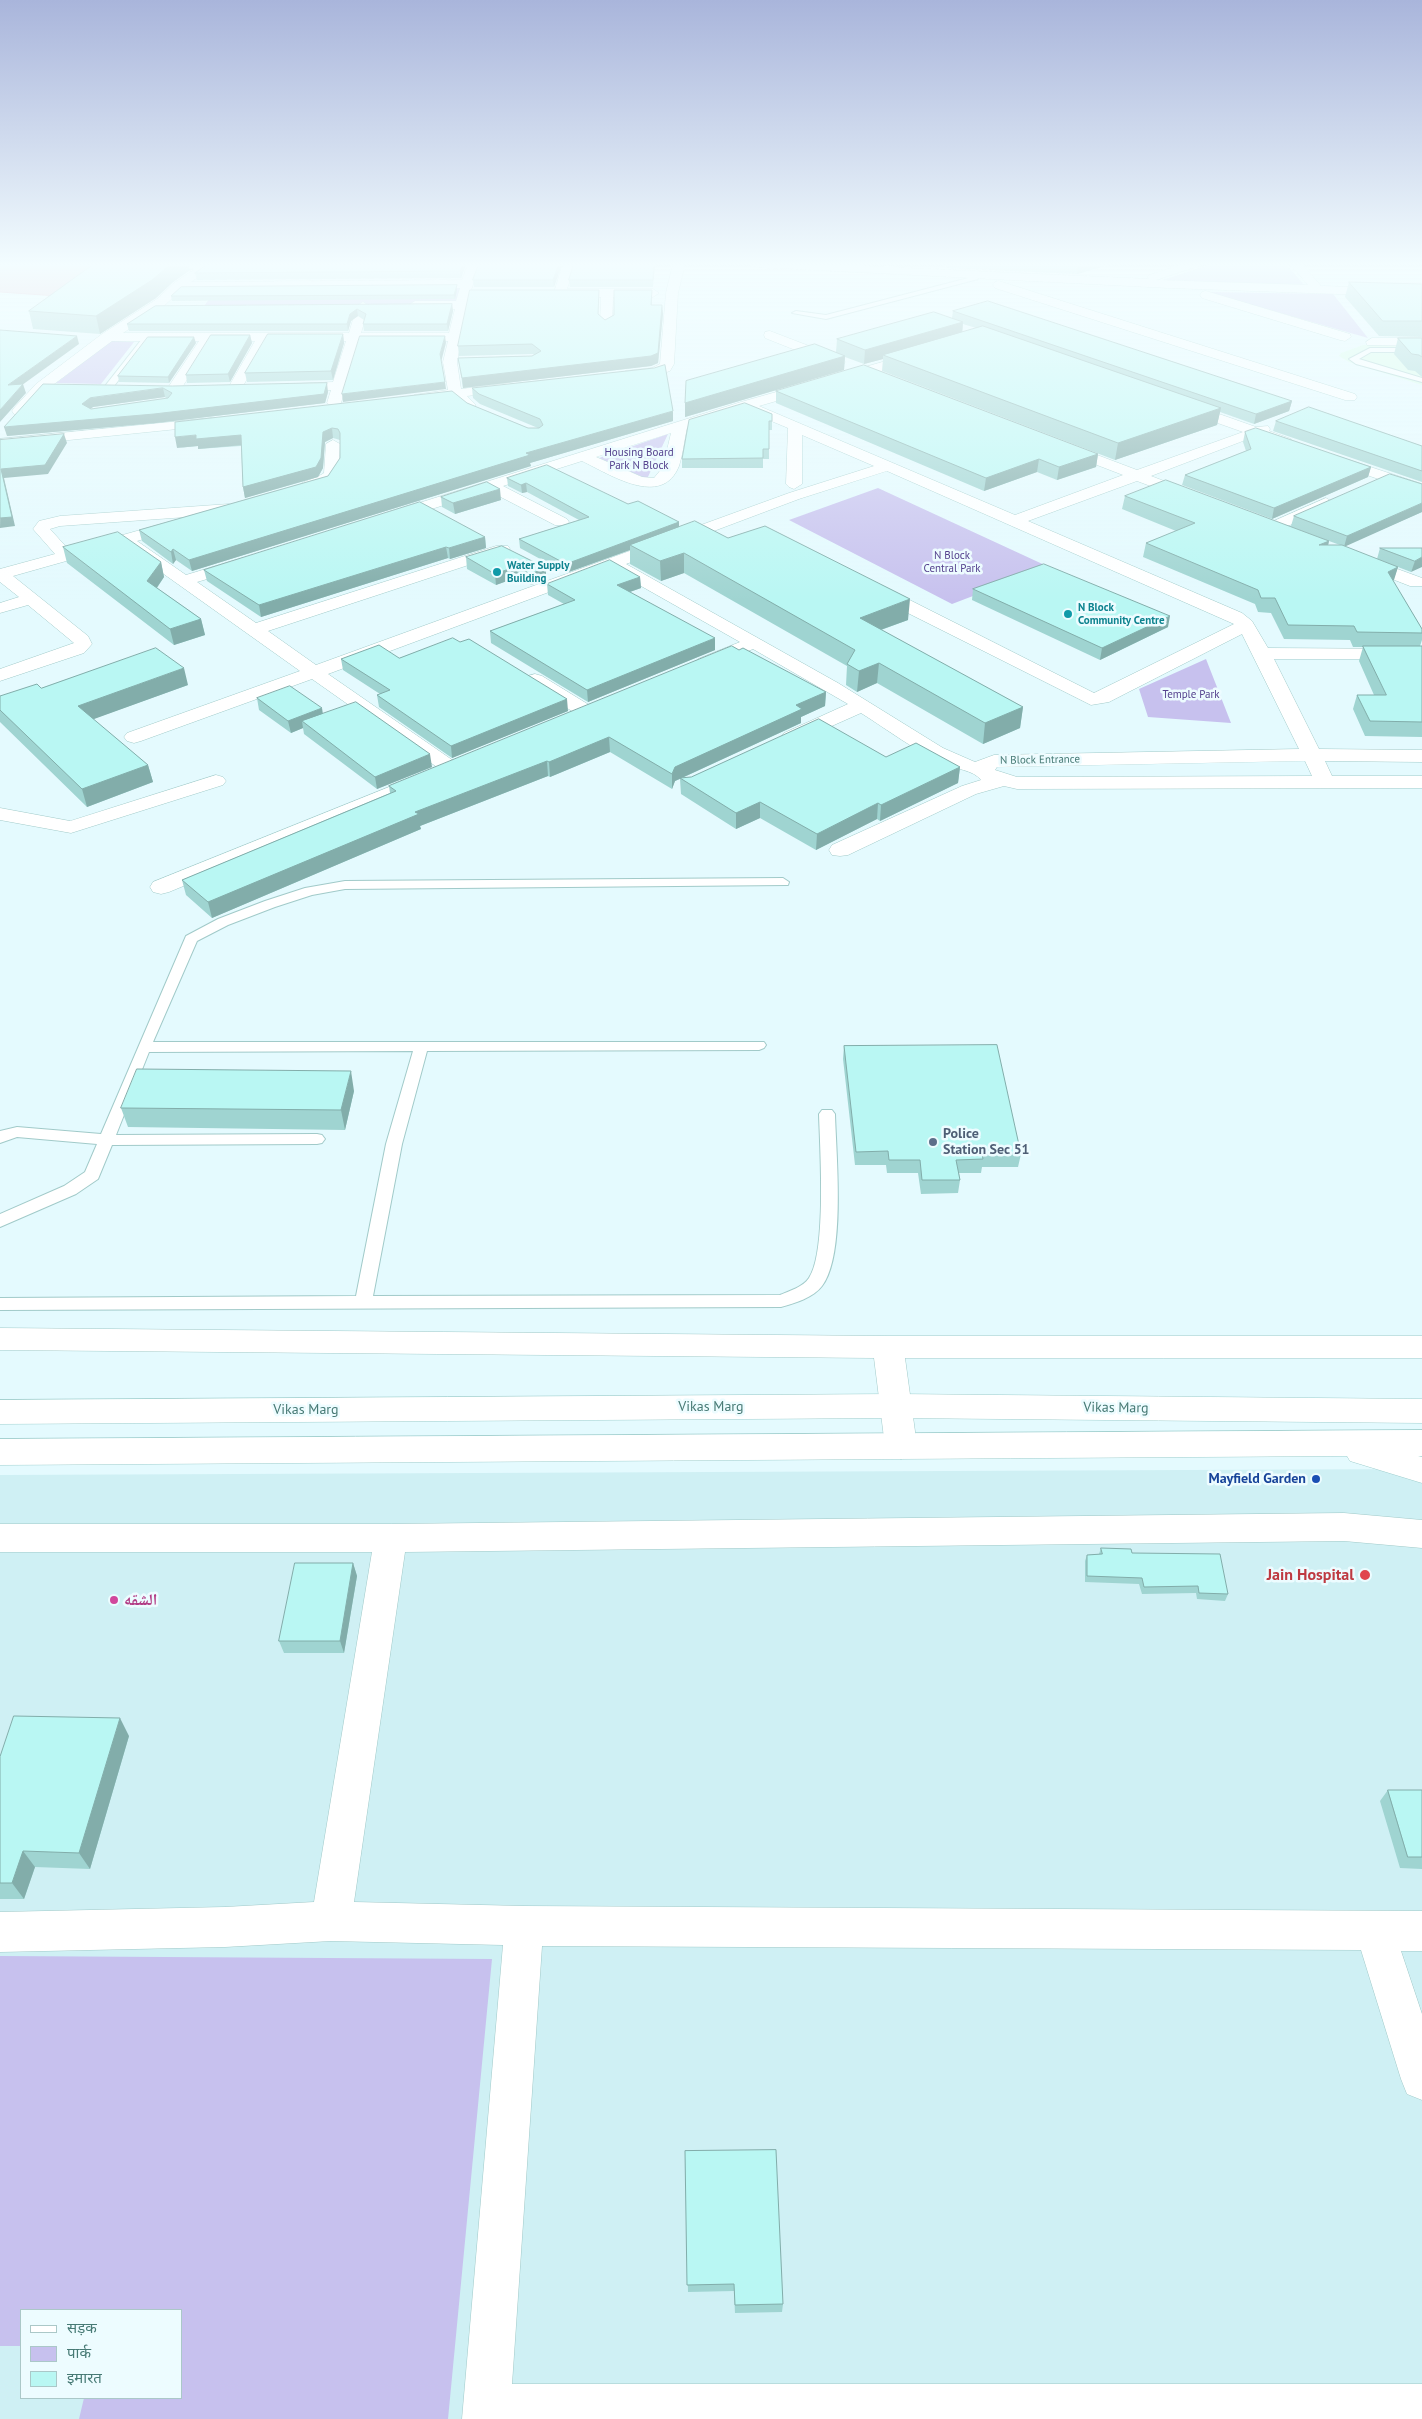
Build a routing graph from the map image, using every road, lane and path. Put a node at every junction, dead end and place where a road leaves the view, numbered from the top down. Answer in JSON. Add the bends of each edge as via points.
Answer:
{"nodes":[{"id":1,"x":55,"y":377,"type":"edge"},
{"id":2,"x":112,"y":377,"type":"edge"},
{"id":3,"x":183,"y":377,"type":"edge"},
{"id":4,"x":235,"y":377,"type":"edge"},
{"id":5,"x":343,"y":377,"type":"edge"},
{"id":6,"x":452,"y":377,"type":"edge"},
{"id":7,"x":847,"y":377,"type":"edge"},
{"id":8,"x":877,"y":377,"type":"edge"},
{"id":9,"x":1287,"y":377,"type":"edge"},
{"id":10,"x":883,"y":379,"type":"edge"},
{"id":11,"x":521,"y":385,"type":"edge"},
{"id":12,"x":340,"y":386,"type":"junction"},
{"id":13,"x":41,"y":387,"type":"junction"},
{"id":14,"x":67,"y":387,"type":"edge"},
{"id":15,"x":127,"y":388,"type":"edge"},
{"id":16,"x":278,"y":388,"type":"edge"},
{"id":17,"x":156,"y":389,"type":"edge"},
{"id":18,"x":100,"y":390,"type":"joint"},
{"id":19,"x":251,"y":390,"type":"edge"},
{"id":20,"x":455,"y":393,"type":"junction"},
{"id":21,"x":189,"y":394,"type":"edge"},
{"id":22,"x":171,"y":396,"type":"junction"},
{"id":23,"x":1350,"y":397,"type":"dead end"},
{"id":24,"x":29,"y":399,"type":"junction"},
{"id":25,"x":408,"y":399,"type":"edge"},
{"id":26,"x":10,"y":400,"type":"edge"},
{"id":27,"x":1168,"y":401,"type":"edge"},
{"id":28,"x":746,"y":405,"type":"junction"},
{"id":29,"x":351,"y":406,"type":"edge"},
{"id":30,"x":482,"y":412,"type":"edge"},
{"id":31,"x":90,"y":420,"type":"edge"},
{"id":32,"x":225,"y":421,"type":"edge"},
{"id":33,"x":1273,"y":424,"type":"edge"},
{"id":34,"x":6,"y":426,"type":"edge"},
{"id":35,"x":680,"y":426,"type":"junction"},
{"id":36,"x":795,"y":427,"type":"junction"},
{"id":37,"x":1256,"y":432,"type":"junction"},
{"id":38,"x":85,"y":436,"type":"junction"},
{"id":39,"x":1048,"y":442,"type":"edge"},
{"id":40,"x":0,"y":444,"type":"edge"},
{"id":41,"x":333,"y":444,"type":"edge"},
{"id":42,"x":1302,"y":448,"type":"edge"},
{"id":43,"x":1321,"y":454,"type":"edge"},
{"id":44,"x":584,"y":457,"type":"junction"},
{"id":45,"x":885,"y":467,"type":"junction"},
{"id":46,"x":1137,"y":476,"type":"junction"},
{"id":47,"x":1386,"y":477,"type":"junction"},
{"id":48,"x":794,"y":484,"type":"dead end"},
{"id":49,"x":1368,"y":485,"type":"edge"},
{"id":50,"x":492,"y":486,"type":"junction"},
{"id":51,"x":1422,"y":489,"type":"edge"},
{"id":52,"x":288,"y":492,"type":"edge"},
{"id":53,"x":1342,"y":496,"type":"edge"},
{"id":54,"x":1210,"y":503,"type":"edge"},
{"id":55,"x":424,"y":506,"type":"junction"},
{"id":56,"x":440,"y":515,"type":"edge"},
{"id":57,"x":736,"y":518,"type":"junction"},
{"id":58,"x":1255,"y":520,"type":"edge"},
{"id":59,"x":378,"y":521,"type":"edge"},
{"id":60,"x":1014,"y":521,"type":"junction"},
{"id":61,"x":562,"y":522,"type":"dead end"},
{"id":62,"x":753,"y":527,"type":"dead end"},
{"id":63,"x":1273,"y":527,"type":"junction"},
{"id":64,"x":1291,"y":534,"type":"edge"},
{"id":65,"x":480,"y":536,"type":"edge"},
{"id":66,"x":124,"y":539,"type":"junction"},
{"id":67,"x":1345,"y":554,"type":"edge"},
{"id":68,"x":65,"y":555,"type":"junction"},
{"id":69,"x":258,"y":558,"type":"edge"},
{"id":70,"x":612,"y":563,"type":"junction"},
{"id":71,"x":546,"y":571,"type":"dead end"},
{"id":72,"x":563,"y":580,"type":"junction"},
{"id":73,"x":183,"y":581,"type":"junction"},
{"id":74,"x":859,"y":582,"type":"edge"},
{"id":75,"x":1420,"y":583,"type":"edge"},
{"id":76,"x":31,"y":599,"type":"junction"},
{"id":77,"x":0,"y":608,"type":"edge"},
{"id":78,"x":446,"y":625,"type":"junction"},
{"id":79,"x":1246,"y":625,"type":"junction"},
{"id":80,"x":254,"y":630,"type":"junction"},
{"id":81,"x":463,"y":635,"type":"dead end"},
{"id":82,"x":753,"y":643,"type":"junction"},
{"id":83,"x":1262,"y":653,"type":"junction"},
{"id":84,"x":1422,"y":654,"type":"edge"},
{"id":85,"x":521,"y":671,"type":"edge"},
{"id":86,"x":314,"y":672,"type":"junction"},
{"id":87,"x":683,"y":672,"type":"edge"},
{"id":88,"x":0,"y":674,"type":"edge"},
{"id":89,"x":862,"y":705,"type":"junction"},
{"id":90,"x":587,"y":712,"type":"edge"},
{"id":91,"x":134,"y":737,"type":"dead end"},
{"id":92,"x":772,"y":746,"type":"edge"},
{"id":93,"x":1312,"y":755,"type":"junction"},
{"id":94,"x":1422,"y":756,"type":"edge"},
{"id":95,"x":993,"y":776,"type":"junction"},
{"id":96,"x":216,"y":781,"type":"dead end"},
{"id":97,"x":1325,"y":782,"type":"junction"},
{"id":98,"x":1422,"y":782,"type":"edge"},
{"id":99,"x":0,"y":814,"type":"edge"},
{"id":100,"x":840,"y":850,"type":"dead end"},
{"id":101,"x":783,"y":882,"type":"dead end"},
{"id":102,"x":161,"y":887,"type":"dead end"},
{"id":103,"x":760,"y":1045,"type":"dead end"},
{"id":104,"x":144,"y":1047,"type":"junction"},
{"id":105,"x":421,"y":1047,"type":"junction"},
{"id":106,"x":827,"y":1114,"type":"dead end"},
{"id":107,"x":0,"y":1138,"type":"edge"},
{"id":108,"x":317,"y":1139,"type":"dead end"},
{"id":109,"x":108,"y":1140,"type":"junction"},
{"id":110,"x":0,"y":1221,"type":"edge"},
{"id":111,"x":364,"y":1301,"type":"junction"},
{"id":112,"x":0,"y":1304,"type":"edge"},
{"id":113,"x":0,"y":1339,"type":"edge"},
{"id":114,"x":888,"y":1347,"type":"junction"},
{"id":115,"x":1422,"y":1347,"type":"edge"},
{"id":116,"x":895,"y":1406,"type":"junction"},
{"id":117,"x":1422,"y":1411,"type":"edge"},
{"id":118,"x":0,"y":1412,"type":"edge"},
{"id":119,"x":1422,"y":1443,"type":"edge"},
{"id":120,"x":1336,"y":1444,"type":"junction"},
{"id":121,"x":901,"y":1446,"type":"junction"},
{"id":122,"x":0,"y":1452,"type":"edge"},
{"id":123,"x":1422,"y":1470,"type":"edge"},
{"id":124,"x":1422,"y":1534,"type":"edge"},
{"id":125,"x":0,"y":1538,"type":"edge"},
{"id":126,"x":391,"y":1538,"type":"junction"},
{"id":127,"x":331,"y":1921,"type":"junction"},
{"id":128,"x":524,"y":1926,"type":"junction"},
{"id":129,"x":1375,"y":1930,"type":"junction"},
{"id":130,"x":1422,"y":1931,"type":"edge"},
{"id":131,"x":0,"y":1932,"type":"edge"},
{"id":132,"x":1422,"y":2079,"type":"edge"},
{"id":133,"x":1422,"y":2408,"type":"edge"},
{"id":134,"x":486,"y":2413,"type":"edge"}],
"edges":[{"from":1,"to":13,"type":"street"},
{"from":2,"to":18,"type":"lane"},
{"from":3,"to":22,"type":"street"},
{"from":4,"to":19,"type":"street","via":[[225,390]]},
{"from":5,"to":12,"type":"street"},
{"from":6,"to":20,"type":"street"},
{"from":7,"to":28,"type":"street"},
{"from":8,"to":10,"type":"street"},
{"from":9,"to":23,"type":"street"},
{"from":11,"to":20,"type":"street"},
{"from":12,"to":16,"type":"street"},
{"from":12,"to":29,"type":"street","via":[[327,409]]},
{"from":13,"to":14,"type":"street"},
{"from":13,"to":24,"type":"street"},
{"from":15,"to":18,"type":"street"},
{"from":17,"to":22,"type":"street"},
{"from":20,"to":25,"type":"street"},
{"from":20,"to":30,"type":"street"},
{"from":21,"to":22,"type":"street"},
{"from":24,"to":26,"type":"street"},
{"from":24,"to":34,"type":"street"},
{"from":27,"to":37,"type":"street"},
{"from":28,"to":35,"type":"street"},
{"from":28,"to":36,"type":"street"},
{"from":31,"to":38,"type":"street"},
{"from":32,"to":38,"type":"street"},
{"from":33,"to":37,"type":"street"},
{"from":35,"to":44,"type":"street"},
{"from":35,"to":44,"type":"street","via":[[670,472],[660,481],[644,483]]},
{"from":36,"to":45,"type":"street"},
{"from":36,"to":48,"type":"street"},
{"from":37,"to":42,"type":"street"},
{"from":37,"to":46,"type":"street"},
{"from":38,"to":40,"type":"street"},
{"from":39,"to":46,"type":"street"},
{"from":41,"to":52,"type":"street","via":[[330,477],[324,482]]},
{"from":43,"to":47,"type":"street"},
{"from":44,"to":50,"type":"street"},
{"from":45,"to":57,"type":"street"},
{"from":45,"to":60,"type":"street"},
{"from":46,"to":54,"type":"street"},
{"from":46,"to":60,"type":"street"},
{"from":47,"to":49,"type":"street"},
{"from":47,"to":51,"type":"street"},
{"from":50,"to":55,"type":"street"},
{"from":50,"to":61,"type":"street"},
{"from":53,"to":63,"type":"street"},
{"from":55,"to":56,"type":"street"},
{"from":55,"to":59,"type":"street"},
{"from":57,"to":62,"type":"street"},
{"from":57,"to":70,"type":"street"},
{"from":58,"to":63,"type":"street"},
{"from":60,"to":79,"type":"street","via":[[1223,610]]},
{"from":63,"to":64,"type":"street"},
{"from":65,"to":80,"type":"street","via":[[508,551]]},
{"from":66,"to":68,"type":"street"},
{"from":66,"to":68,"type":"street","via":[[237,507],[45,524],[41,529]]},
{"from":66,"to":73,"type":"street"},
{"from":67,"to":75,"type":"street"},
{"from":68,"to":76,"type":"street","via":[[2,576]]},
{"from":69,"to":73,"type":"street"},
{"from":70,"to":72,"type":"street"},
{"from":70,"to":82,"type":"street"},
{"from":71,"to":72,"type":"street"},
{"from":72,"to":78,"type":"street"},
{"from":73,"to":80,"type":"street"},
{"from":74,"to":79,"type":"street","via":[[1091,699],[1102,698]]},
{"from":76,"to":77,"type":"street"},
{"from":76,"to":88,"type":"street","via":[[83,644],[78,649]]},
{"from":78,"to":81,"type":"street"},
{"from":78,"to":86,"type":"street"},
{"from":79,"to":83,"type":"street"},
{"from":80,"to":86,"type":"street"},
{"from":82,"to":87,"type":"street"},
{"from":82,"to":89,"type":"street"},
{"from":83,"to":84,"type":"street"},
{"from":83,"to":93,"type":"street"},
{"from":85,"to":90,"type":"street"},
{"from":86,"to":91,"type":"street"},
{"from":86,"to":102,"type":"street","via":[[460,764]]},
{"from":89,"to":92,"type":"street"},
{"from":89,"to":95,"type":"street","via":[[948,760]]},
{"from":93,"to":94,"type":"street","name":"N Block Entrance"},
{"from":93,"to":95,"type":"street","name":"N Block Entrance","via":[[994,761],[986,764]]},
{"from":93,"to":97,"type":"street"},
{"from":95,"to":97,"type":"street","name":"N Block Entrance","via":[[1017,783]]},
{"from":95,"to":100,"type":"street"},
{"from":96,"to":99,"type":"street","via":[[71,827]]},
{"from":97,"to":98,"type":"street","name":"N Block Entrance"},
{"from":101,"to":104,"type":"lane","via":[[345,885],[310,892],[223,922],[191,939]]},
{"from":103,"to":105,"type":"lane"},
{"from":104,"to":105,"type":"lane"},
{"from":104,"to":109,"type":"lane"},
{"from":105,"to":111,"type":"lane","via":[[394,1144]]},
{"from":106,"to":111,"type":"lane","via":[[829,1192],[823,1270],[816,1282],[781,1301]]},
{"from":107,"to":109,"type":"lane","via":[[17,1132]]},
{"from":108,"to":109,"type":"lane"},
{"from":109,"to":110,"type":"lane","via":[[92,1175],[84,1182]]},
{"from":111,"to":112,"type":"lane"},
{"from":113,"to":114,"type":"street"},
{"from":114,"to":115,"type":"street"},
{"from":114,"to":116,"type":"street"},
{"from":116,"to":117,"type":"street","name":"Vikas Marg"},
{"from":116,"to":118,"type":"street","name":"Vikas Marg"},
{"from":116,"to":121,"type":"street"},
{"from":119,"to":120,"type":"street"},
{"from":120,"to":121,"type":"street"},
{"from":120,"to":123,"type":"street"},
{"from":121,"to":122,"type":"street"},
{"from":124,"to":126,"type":"street","via":[[1344,1527]]},
{"from":125,"to":126,"type":"street"},
{"from":126,"to":127,"type":"street"},
{"from":127,"to":128,"type":"street"},
{"from":127,"to":131,"type":"street"},
{"from":128,"to":129,"type":"street"},
{"from":128,"to":134,"type":"street"},
{"from":129,"to":130,"type":"street"},
{"from":129,"to":132,"type":"street"},
{"from":133,"to":134,"type":"street"}]}
